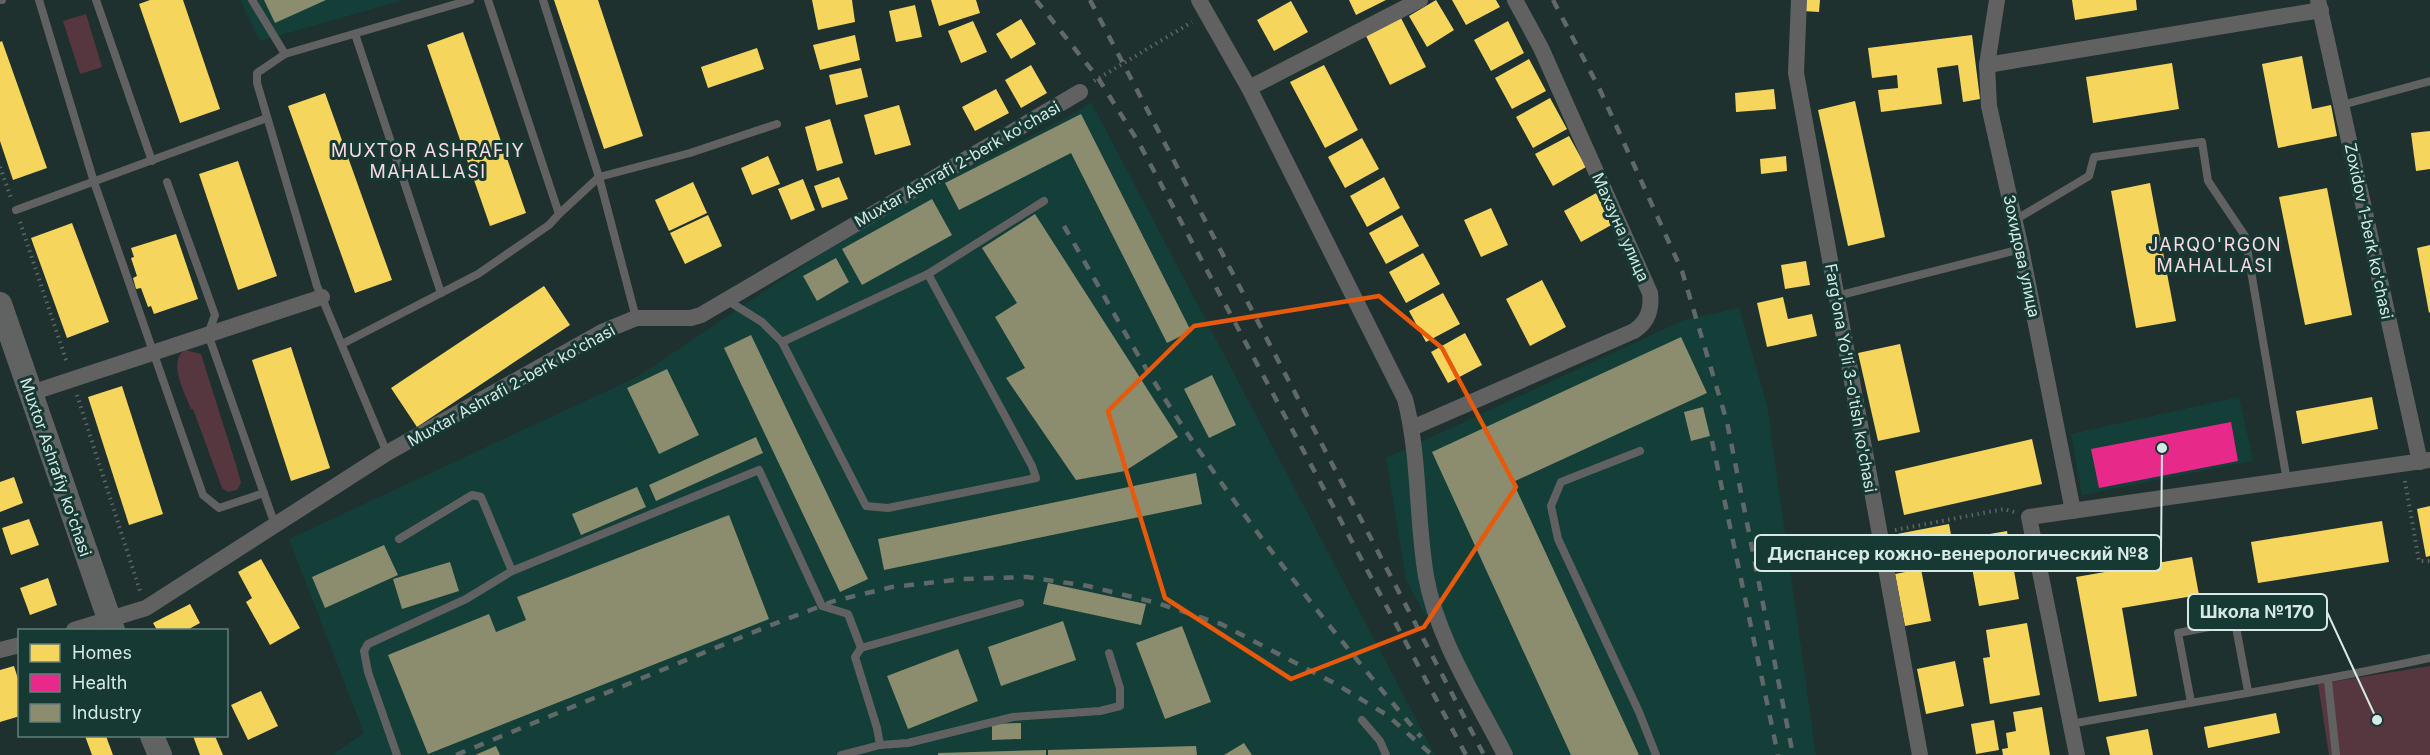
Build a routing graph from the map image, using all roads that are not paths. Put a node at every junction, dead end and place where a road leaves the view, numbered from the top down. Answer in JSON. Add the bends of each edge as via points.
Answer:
{"nodes":[{"id":1,"x":39,"y":0,"type":"edge"},
{"id":2,"x":96,"y":0,"type":"edge"},
{"id":3,"x":252,"y":0,"type":"edge"},
{"id":4,"x":470,"y":0,"type":"edge"},
{"id":5,"x":488,"y":0,"type":"edge"},
{"id":6,"x":543,"y":0,"type":"edge"},
{"id":7,"x":1420,"y":0,"type":"edge"},
{"id":8,"x":1515,"y":0,"type":"edge"},
{"id":9,"x":1798,"y":0,"type":"edge"},
{"id":10,"x":1997,"y":0,"type":"edge"},
{"id":11,"x":2320,"y":5,"type":"edge"},
{"id":12,"x":1202,"y":7,"type":"edge"},
{"id":13,"x":355,"y":34,"type":"junction"},
{"id":14,"x":285,"y":54,"type":"junction"},
{"id":15,"x":1988,"y":65,"type":"junction"},
{"id":16,"x":2430,"y":81,"type":"edge"},
{"id":17,"x":1249,"y":88,"type":"junction"},
{"id":18,"x":1080,"y":92,"type":"road end"},
{"id":19,"x":2342,"y":105,"type":"junction"},
{"id":20,"x":267,"y":118,"type":"junction"},
{"id":21,"x":777,"y":124,"type":"dead end"},
{"id":22,"x":152,"y":160,"type":"junction"},
{"id":23,"x":599,"y":177,"type":"junction"},
{"id":24,"x":94,"y":182,"type":"junction"},
{"id":25,"x":167,"y":182,"type":"dead end"},
{"id":26,"x":1044,"y":201,"type":"dead end"},
{"id":27,"x":16,"y":210,"type":"dead end"},
{"id":28,"x":559,"y":214,"type":"junction"},
{"id":29,"x":2015,"y":220,"type":"junction"},
{"id":30,"x":2021,"y":249,"type":"junction"},
{"id":31,"x":928,"y":274,"type":"junction"},
{"id":32,"x":441,"y":293,"type":"junction"},
{"id":33,"x":1837,"y":296,"type":"junction"},
{"id":34,"x":321,"y":297,"type":"junction"},
{"id":35,"x":725,"y":298,"type":"junction"},
{"id":36,"x":0,"y":304,"type":"edge"},
{"id":37,"x":636,"y":318,"type":"junction"},
{"id":38,"x":208,"y":334,"type":"junction"},
{"id":39,"x":782,"y":342,"type":"junction"},
{"id":40,"x":342,"y":345,"type":"junction"},
{"id":41,"x":153,"y":352,"type":"junction"},
{"id":42,"x":31,"y":393,"type":"junction"},
{"id":43,"x":1412,"y":428,"type":"junction"},
{"id":44,"x":1640,"y":451,"type":"dead end"},
{"id":45,"x":387,"y":453,"type":"junction"},
{"id":46,"x":2425,"y":461,"type":"edge"},
{"id":47,"x":2287,"y":481,"type":"junction"},
{"id":48,"x":264,"y":494,"type":"junction"},
{"id":49,"x":2073,"y":511,"type":"junction"},
{"id":50,"x":275,"y":525,"type":"junction"},
{"id":51,"x":399,"y":539,"type":"dead end"},
{"id":52,"x":512,"y":571,"type":"junction"},
{"id":53,"x":1020,"y":603,"type":"dead end"},
{"id":54,"x":111,"y":626,"type":"edge"},
{"id":55,"x":83,"y":629,"type":"edge"},
{"id":56,"x":18,"y":646,"type":"edge"},
{"id":57,"x":861,"y":648,"type":"junction"},
{"id":58,"x":0,"y":651,"type":"edge"},
{"id":59,"x":1109,"y":653,"type":"dead end"},
{"id":60,"x":2430,"y":658,"type":"edge"},
{"id":61,"x":2328,"y":681,"type":"junction"},
{"id":62,"x":2248,"y":691,"type":"junction"},
{"id":63,"x":2192,"y":702,"type":"junction"},
{"id":64,"x":1362,"y":720,"type":"dead end"},
{"id":65,"x":2071,"y":724,"type":"junction"},
{"id":66,"x":153,"y":737,"type":"edge"},
{"id":67,"x":880,"y":745,"type":"junction"},
{"id":68,"x":160,"y":755,"type":"edge"},
{"id":69,"x":397,"y":755,"type":"edge"},
{"id":70,"x":841,"y":755,"type":"edge"},
{"id":71,"x":1386,"y":755,"type":"edge"},
{"id":72,"x":1505,"y":755,"type":"edge"},
{"id":73,"x":1656,"y":755,"type":"edge"},
{"id":74,"x":1920,"y":755,"type":"edge"},
{"id":75,"x":2077,"y":755,"type":"edge"},
{"id":76,"x":2336,"y":755,"type":"edge"}],
"edges":[{"from":1,"to":24,"type":"lane"},
{"from":2,"to":22,"type":"lane"},
{"from":3,"to":14,"type":"lane"},
{"from":4,"to":13,"type":"lane"},
{"from":5,"to":28,"type":"lane"},
{"from":6,"to":23,"type":"lane"},
{"from":7,"to":17,"type":"street"},
{"from":8,"to":43,"type":"street","name":"Махзуна улица","via":[[1541,48],[1650,292],[1650,310],[1634,331]]},
{"from":9,"to":33,"type":"street","name":"Farg'ona Yo'li 3-o'tish ko'chasi","via":[[1796,74]]},
{"from":10,"to":15,"type":"street","name":"Зохидова улица"},
{"from":11,"to":15,"type":"street"},
{"from":11,"to":19,"type":"street","name":"Zoxidov 1-berk ko'chasi"},
{"from":12,"to":17,"type":"street"},
{"from":13,"to":14,"type":"lane"},
{"from":13,"to":32,"type":"lane"},
{"from":14,"to":20,"type":"lane","via":[[257,73]]},
{"from":15,"to":29,"type":"street","name":"Зохидова улица","via":[[1989,106]]},
{"from":16,"to":19,"type":"lane"},
{"from":17,"to":43,"type":"street","via":[[1405,399]]},
{"from":18,"to":35,"type":"street","name":"Muxtar Ashrafi 2-berk ko'chasi"},
{"from":19,"to":46,"type":"street","name":"Zoxidov 1-berk ko'chasi"},
{"from":20,"to":22,"type":"lane"},
{"from":20,"to":34,"type":"lane"},
{"from":21,"to":23,"type":"lane"},
{"from":22,"to":24,"type":"lane"},
{"from":23,"to":28,"type":"lane"},
{"from":23,"to":37,"type":"lane"},
{"from":24,"to":27,"type":"lane"},
{"from":24,"to":41,"type":"lane"},
{"from":25,"to":38,"type":"lane","via":[[215,315]]},
{"from":26,"to":31,"type":"lane"},
{"from":28,"to":32,"type":"lane","via":[[477,274]]},
{"from":29,"to":30,"type":"street","name":"Зохидова улица"},
{"from":29,"to":47,"type":"lane","via":[[2090,176],[2094,157],[2202,142],[2208,181],[2245,236]]},
{"from":30,"to":33,"type":"lane"},
{"from":30,"to":49,"type":"street","name":"Зохидова улица"},
{"from":31,"to":39,"type":"lane"},
{"from":31,"to":39,"type":"lane","via":[[1036,478],[888,508],[866,506]]},
{"from":32,"to":40,"type":"lane"},
{"from":33,"to":74,"type":"street","name":"Farg'ona Yo'li 3-o'tish ko'chasi"},
{"from":34,"to":38,"type":"street"},
{"from":34,"to":40,"type":"lane"},
{"from":35,"to":37,"type":"street","name":"Muxtar Ashrafi 2-berk ko'chasi","via":[[692,318]]},
{"from":35,"to":39,"type":"lane","via":[[762,322]]},
{"from":36,"to":42,"type":"main road","name":"Muxtor Ashrafiy ko'chasi"},
{"from":37,"to":45,"type":"street","name":"Muxtar Ashrafi 2-berk ko'chasi","via":[[602,332]]},
{"from":38,"to":41,"type":"street"},
{"from":38,"to":48,"type":"lane"},
{"from":40,"to":45,"type":"lane"},
{"from":41,"to":42,"type":"street"},
{"from":41,"to":48,"type":"lane","via":[[203,495],[219,508]]},
{"from":42,"to":54,"type":"main road","name":"Muxtor Ashrafiy ko'chasi"},
{"from":43,"to":72,"type":"street","via":[[1426,576],[1434,606],[1445,637]]},
{"from":44,"to":73,"type":"lane","via":[[1562,482],[1551,506],[1558,539]]},
{"from":45,"to":50,"type":"street","name":"Muxtar Ashrafi 2-berk ko'chasi"},
{"from":46,"to":47,"type":"street"},
{"from":47,"to":49,"type":"street"},
{"from":48,"to":50,"type":"lane"},
{"from":49,"to":65,"type":"street","via":[[2029,517]]},
{"from":50,"to":54,"type":"street","name":"Muxtar Ashrafi 2-berk ko'chasi","via":[[146,608]]},
{"from":51,"to":52,"type":"lane","via":[[472,495],[481,497]]},
{"from":52,"to":57,"type":"lane","via":[[759,470],[822,606],[848,614]]},
{"from":52,"to":69,"type":"lane","via":[[466,599],[368,644],[364,651],[368,672]]},
{"from":53,"to":57,"type":"lane"},
{"from":54,"to":55,"type":"street","name":"Muxtar Ashrafi 2-berk ko'chasi"},
{"from":56,"to":58,"type":"street"},
{"from":57,"to":67,"type":"lane","via":[[855,657]]},
{"from":59,"to":67,"type":"lane","via":[[1120,688],[1120,706],[1013,717],[908,743]]},
{"from":60,"to":61,"type":"lane"},
{"from":61,"to":62,"type":"lane"},
{"from":61,"to":76,"type":"lane"},
{"from":62,"to":63,"type":"lane"},
{"from":62,"to":63,"type":"lane","via":[[2235,622],[2178,633]]},
{"from":63,"to":65,"type":"lane"},
{"from":64,"to":71,"type":"lane"},
{"from":65,"to":75,"type":"street"},
{"from":66,"to":68,"type":"main road"},
{"from":67,"to":70,"type":"lane"}]}
